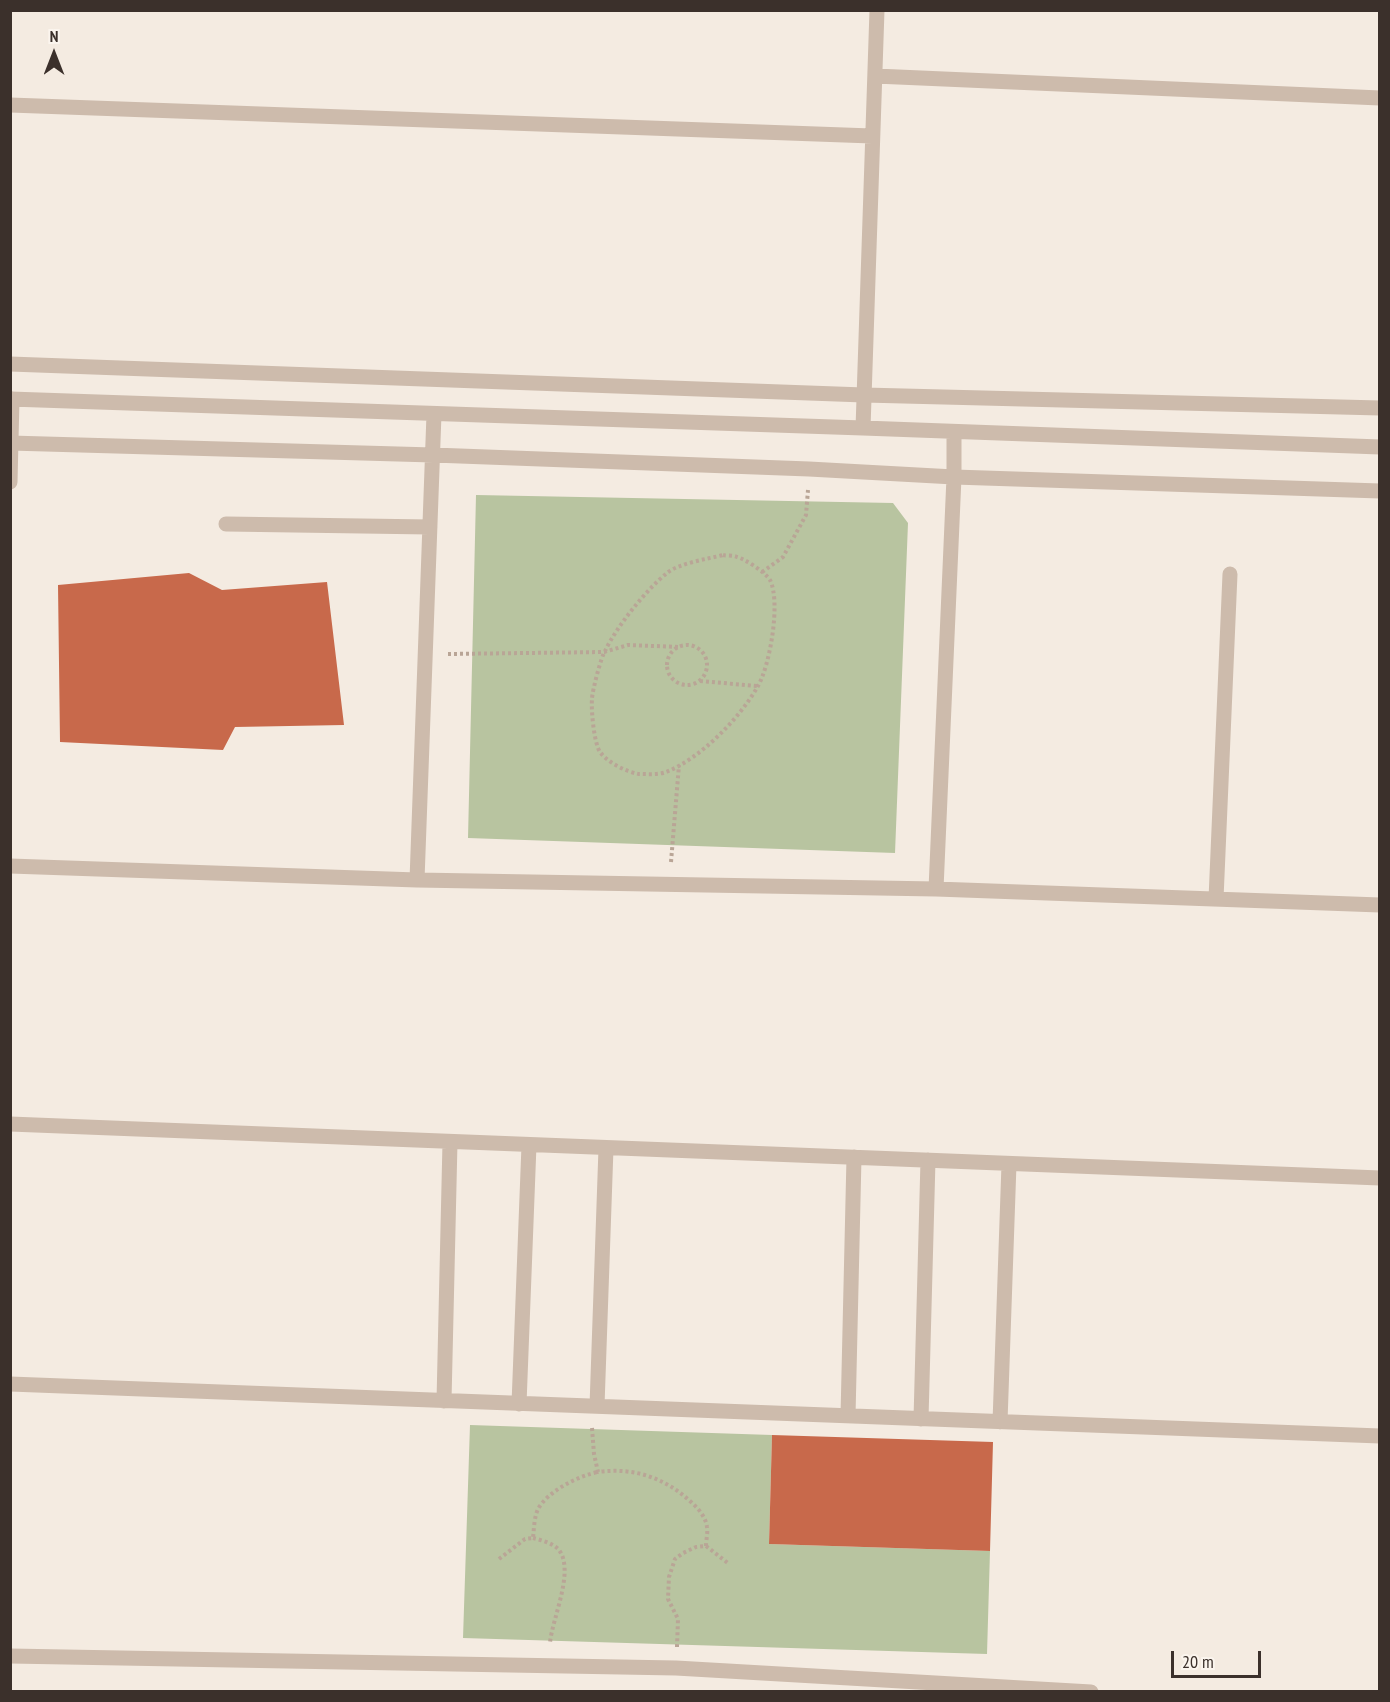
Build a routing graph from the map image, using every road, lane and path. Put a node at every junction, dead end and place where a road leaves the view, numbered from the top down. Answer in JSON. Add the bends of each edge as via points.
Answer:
{"nodes":[{"id":1,"x":877,"y":10,"type":"edge"},
{"id":2,"x":875,"y":76,"type":"junction"},
{"id":3,"x":1380,"y":98,"type":"edge"},
{"id":4,"x":10,"y":105,"type":"edge"},
{"id":5,"x":872,"y":136,"type":"junction"},
{"id":6,"x":10,"y":364,"type":"edge"},
{"id":7,"x":864,"y":395,"type":"junction"},
{"id":8,"x":11,"y":399,"type":"edge"},
{"id":9,"x":1380,"y":408,"type":"edge"},
{"id":10,"x":434,"y":414,"type":"junction"},
{"id":11,"x":862,"y":428,"type":"junction"},
{"id":12,"x":954,"y":432,"type":"junction"},
{"id":13,"x":11,"y":443,"type":"edge"},
{"id":14,"x":1380,"y":447,"type":"edge"},
{"id":15,"x":433,"y":455,"type":"junction"},
{"id":16,"x":809,"y":469,"type":"junction"},
{"id":17,"x":954,"y":477,"type":"junction"},
{"id":18,"x":10,"y":482,"type":"edge"},
{"id":19,"x":1380,"y":492,"type":"edge"},
{"id":20,"x":226,"y":524,"type":"dead end"},
{"id":21,"x":430,"y":526,"type":"junction"},
{"id":22,"x":762,"y":572,"type":"junction"},
{"id":23,"x":1230,"y":574,"type":"dead end"},
{"id":24,"x":680,"y":647,"type":"junction"},
{"id":25,"x":604,"y":652,"type":"junction"},
{"id":26,"x":425,"y":655,"type":"junction"},
{"id":27,"x":700,"y":681,"type":"junction"},
{"id":28,"x":758,"y":686,"type":"junction"},
{"id":29,"x":679,"y":765,"type":"junction"},
{"id":30,"x":10,"y":866,"type":"edge"},
{"id":31,"x":417,"y":880,"type":"junction"},
{"id":32,"x":669,"y":885,"type":"junction"},
{"id":33,"x":936,"y":889,"type":"junction"},
{"id":34,"x":1216,"y":899,"type":"junction"},
{"id":35,"x":1380,"y":905,"type":"edge"},
{"id":36,"x":10,"y":1124,"type":"edge"},
{"id":37,"x":450,"y":1142,"type":"junction"},
{"id":38,"x":529,"y":1144,"type":"junction"},
{"id":39,"x":606,"y":1148,"type":"junction"},
{"id":40,"x":854,"y":1157,"type":"junction"},
{"id":41,"x":928,"y":1160,"type":"junction"},
{"id":42,"x":1009,"y":1164,"type":"junction"},
{"id":43,"x":1380,"y":1178,"type":"edge"},
{"id":44,"x":10,"y":1384,"type":"edge"},
{"id":45,"x":444,"y":1401,"type":"junction"},
{"id":46,"x":519,"y":1404,"type":"junction"},
{"id":47,"x":594,"y":1406,"type":"junction"},
{"id":48,"x":848,"y":1416,"type":"junction"},
{"id":49,"x":921,"y":1419,"type":"junction"},
{"id":50,"x":1000,"y":1422,"type":"junction"},
{"id":51,"x":1380,"y":1436,"type":"edge"},
{"id":52,"x":598,"y":1472,"type":"junction"},
{"id":53,"x":533,"y":1538,"type":"junction"},
{"id":54,"x":706,"y":1546,"type":"junction"},
{"id":55,"x":499,"y":1559,"type":"dead end"},
{"id":56,"x":729,"y":1564,"type":"dead end"},
{"id":57,"x":10,"y":1656,"type":"edge"},
{"id":58,"x":549,"y":1665,"type":"junction"},
{"id":59,"x":676,"y":1668,"type":"junction"},
{"id":60,"x":1091,"y":1692,"type":"edge"}],
"edges":[{"from":1,"to":2,"type":"street"},
{"from":2,"to":3,"type":"street"},
{"from":2,"to":5,"type":"street"},
{"from":4,"to":5,"type":"street"},
{"from":5,"to":7,"type":"street"},
{"from":6,"to":7,"type":"street"},
{"from":7,"to":9,"type":"street"},
{"from":7,"to":11,"type":"street"},
{"from":8,"to":10,"type":"street"},
{"from":8,"to":13,"type":"street"},
{"from":10,"to":11,"type":"street"},
{"from":10,"to":15,"type":"street"},
{"from":11,"to":12,"type":"street"},
{"from":12,"to":14,"type":"street"},
{"from":12,"to":17,"type":"street"},
{"from":13,"to":15,"type":"street"},
{"from":13,"to":18,"type":"street"},
{"from":15,"to":16,"type":"street"},
{"from":15,"to":21,"type":"street"},
{"from":16,"to":17,"type":"street"},
{"from":16,"to":22,"type":"path","via":[[806,515],[783,557]]},
{"from":17,"to":19,"type":"street"},
{"from":17,"to":33,"type":"street"},
{"from":20,"to":21,"type":"street"},
{"from":21,"to":26,"type":"street"},
{"from":22,"to":25,"type":"path","via":[[738,557],[723,555],[669,571],[629,615]]},
{"from":22,"to":28,"type":"path","via":[[770,581],[775,607],[767,665]]},
{"from":23,"to":34,"type":"street"},
{"from":24,"to":25,"type":"path","via":[[628,645]]},
{"from":24,"to":27,"type":"path","via":[[698,648],[705,655],[708,664]]},
{"from":24,"to":27,"type":"path","via":[[669,658],[670,675],[684,685]]},
{"from":25,"to":26,"type":"path"},
{"from":25,"to":29,"type":"path","via":[[592,698],[593,726],[600,752],[630,772],[665,772]]},
{"from":26,"to":31,"type":"street"},
{"from":27,"to":28,"type":"path"},
{"from":28,"to":29,"type":"path","via":[[714,740]]},
{"from":29,"to":32,"type":"path"},
{"from":30,"to":31,"type":"street"},
{"from":31,"to":32,"type":"street"},
{"from":32,"to":33,"type":"street"},
{"from":33,"to":34,"type":"street"},
{"from":34,"to":35,"type":"street"},
{"from":36,"to":37,"type":"street"},
{"from":37,"to":38,"type":"street"},
{"from":37,"to":45,"type":"street"},
{"from":38,"to":39,"type":"street"},
{"from":38,"to":46,"type":"street"},
{"from":39,"to":40,"type":"street"},
{"from":39,"to":47,"type":"street"},
{"from":40,"to":41,"type":"street"},
{"from":40,"to":48,"type":"street"},
{"from":41,"to":42,"type":"street"},
{"from":41,"to":49,"type":"street"},
{"from":42,"to":43,"type":"street"},
{"from":42,"to":50,"type":"street"},
{"from":44,"to":45,"type":"street"},
{"from":45,"to":46,"type":"street"},
{"from":46,"to":47,"type":"street"},
{"from":47,"to":48,"type":"street"},
{"from":47,"to":52,"type":"path","via":[[592,1439]]},
{"from":48,"to":49,"type":"street"},
{"from":49,"to":50,"type":"street"},
{"from":50,"to":51,"type":"street"},
{"from":52,"to":53,"type":"path","via":[[571,1481],[548,1497],[539,1509]]},
{"from":52,"to":54,"type":"path","via":[[619,1470],[646,1475],[682,1493],[703,1516]]},
{"from":53,"to":55,"type":"path","via":[[525,1539]]},
{"from":53,"to":58,"type":"path","via":[[559,1550],[565,1567],[552,1626]]},
{"from":54,"to":56,"type":"path"},
{"from":54,"to":59,"type":"path","via":[[675,1559],[669,1577],[668,1599],[678,1619]]},
{"from":57,"to":58,"type":"street"},
{"from":58,"to":59,"type":"street"},
{"from":59,"to":60,"type":"street"}]}
